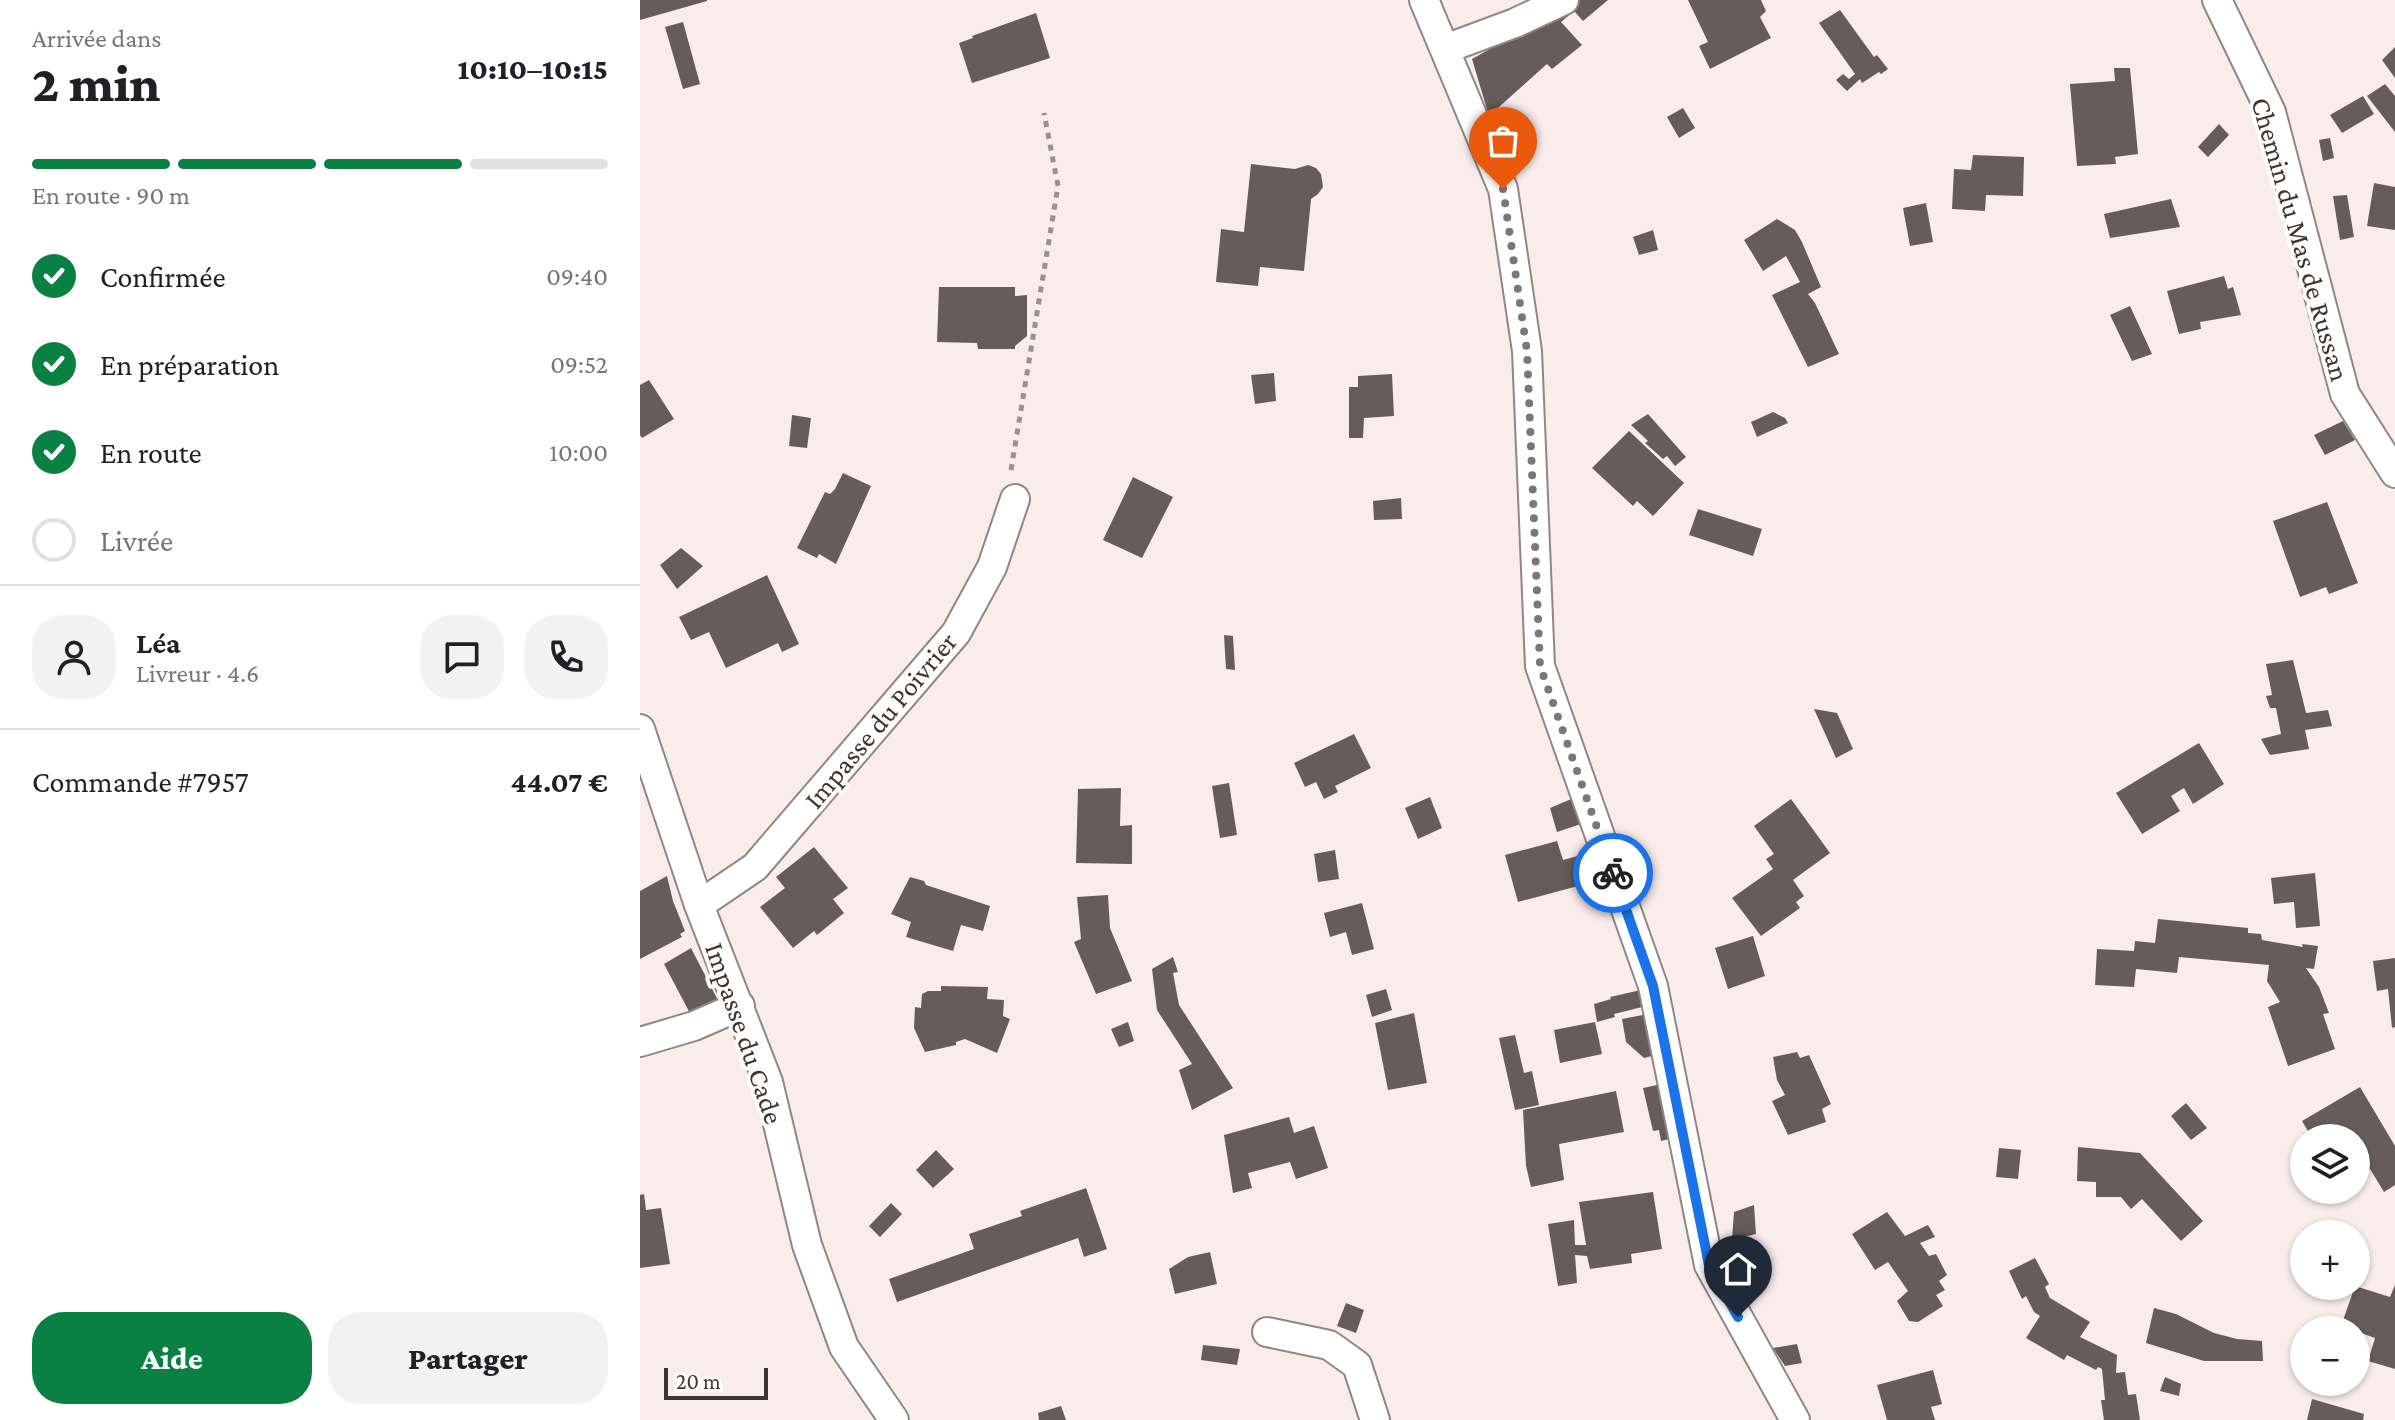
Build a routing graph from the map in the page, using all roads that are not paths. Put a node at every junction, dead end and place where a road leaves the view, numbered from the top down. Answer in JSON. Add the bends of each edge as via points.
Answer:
{"nodes":[{"id":1,"x":1424,"y":0,"type":"edge"},
{"id":2,"x":1564,"y":0,"type":"edge"},
{"id":3,"x":2217,"y":0,"type":"edge"},
{"id":4,"x":1445,"y":49,"type":"junction"},
{"id":5,"x":2395,"y":473,"type":"edge"},
{"id":6,"x":1015,"y":499,"type":"road end"},
{"id":7,"x":640,"y":729,"type":"edge"},
{"id":8,"x":699,"y":905,"type":"junction"},
{"id":9,"x":740,"y":1006,"type":"junction"},
{"id":10,"x":640,"y":1042,"type":"edge"},
{"id":11,"x":1267,"y":1332,"type":"dead end"},
{"id":12,"x":894,"y":1420,"type":"edge"},
{"id":13,"x":1375,"y":1420,"type":"edge"},
{"id":14,"x":1795,"y":1420,"type":"edge"}],
"edges":[{"from":1,"to":4,"type":"street"},
{"from":2,"to":4,"type":"street"},
{"from":3,"to":5,"type":"street","name":"Chemin du Mas de Russan","via":[[2271,112],[2345,394]]},
{"from":4,"to":14,"type":"street","via":[[1503,189],[1527,351],[1540,666],[1653,986],[1709,1265]]},
{"from":6,"to":8,"type":"street","name":"Impasse du Poivrier","via":[[992,567],[956,633],[755,867]]},
{"from":7,"to":8,"type":"street","name":"Impasse du Cade"},
{"from":8,"to":9,"type":"street","name":"Impasse du Cade"},
{"from":9,"to":10,"type":"street"},
{"from":9,"to":12,"type":"street","name":"Impasse du Cade","via":[[768,1082],[807,1245],[844,1347]]},
{"from":11,"to":13,"type":"street","via":[[1329,1345],[1357,1365]]}]}
